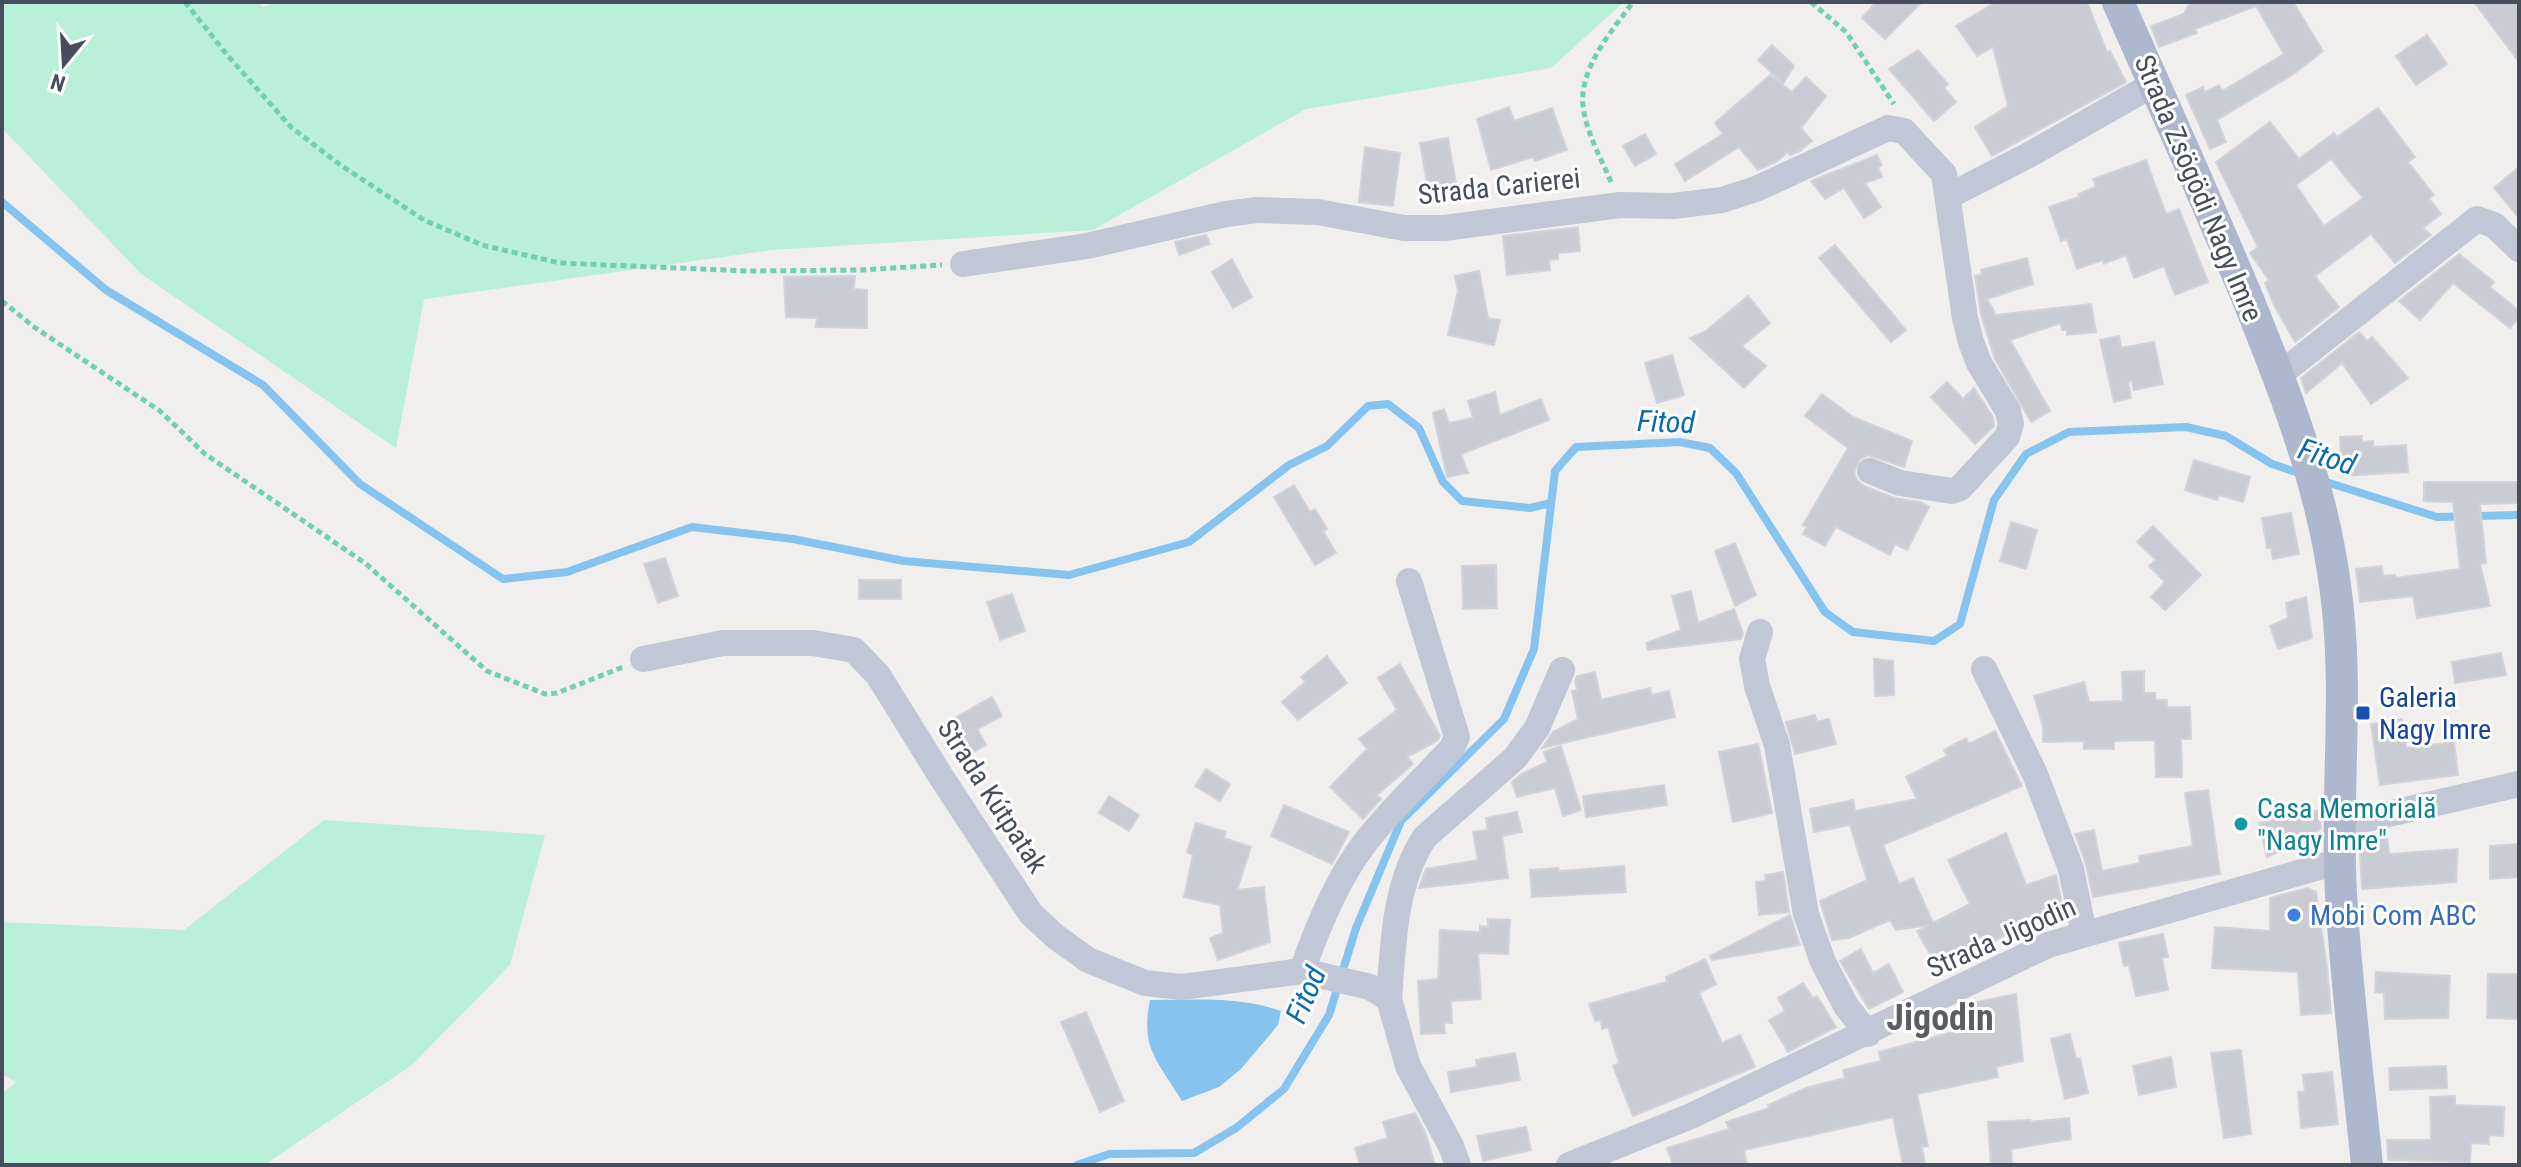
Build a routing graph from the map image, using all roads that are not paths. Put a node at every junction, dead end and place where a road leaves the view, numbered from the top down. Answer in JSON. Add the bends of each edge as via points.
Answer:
{"nodes":[{"id":1,"x":2118,"y":2,"type":"edge"},
{"id":2,"x":2154,"y":84,"type":"junction"},
{"id":3,"x":1949,"y":196,"type":"junction"},
{"id":4,"x":2519,"y":249,"type":"edge"},
{"id":5,"x":963,"y":264,"type":"road end"},
{"id":6,"x":2279,"y":375,"type":"junction"},
{"id":7,"x":1870,"y":471,"type":"dead end"},
{"id":8,"x":1409,"y":581,"type":"dead end"},
{"id":9,"x":1760,"y":632,"type":"dead end"},
{"id":10,"x":643,"y":659,"type":"road end"},
{"id":11,"x":1984,"y":669,"type":"dead end"},
{"id":12,"x":1562,"y":670,"type":"dead end"},
{"id":13,"x":2519,"y":784,"type":"edge"},
{"id":14,"x":2340,"y":825,"type":"junction"},
{"id":15,"x":2340,"y":861,"type":"junction"},
{"id":16,"x":2084,"y":933,"type":"junction"},
{"id":17,"x":1309,"y":973,"type":"junction"},
{"id":18,"x":1379,"y":993,"type":"junction"},
{"id":19,"x":1868,"y":1034,"type":"junction"},
{"id":20,"x":1458,"y":1165,"type":"edge"},
{"id":21,"x":1569,"y":1165,"type":"edge"},
{"id":22,"x":2367,"y":1165,"type":"edge"}],
"edges":[{"from":1,"to":2,"type":"main road","name":"Strada Zsögödi Nagy Imre"},
{"from":2,"to":3,"type":"street"},
{"from":2,"to":6,"type":"main road","name":"Strada Zsögödi Nagy Imre"},
{"from":3,"to":5,"type":"street","name":"Strada Carierei","via":[[1944,174],[1904,131],[1888,128],[1722,200],[1620,205],[1444,228],[1257,210],[1087,246]]},
{"from":3,"to":7,"type":"street","via":[[1971,342],[2011,424],[2007,437],[1952,491],[1900,483]]},
{"from":4,"to":6,"type":"street","via":[[2494,225],[2477,219]]},
{"from":6,"to":14,"type":"main road","name":"Strada Zsögödi Nagy Imre","via":[[2316,492],[2335,585],[2343,717]]},
{"from":8,"to":17,"type":"street","via":[[1457,737],[1349,865],[1316,935]]},
{"from":9,"to":19,"type":"street","via":[[1752,659],[1777,745],[1806,914],[1823,962]]},
{"from":10,"to":17,"type":"street","name":"Strada Kútpatak","via":[[723,643],[813,643],[854,650],[878,675],[1031,914],[1088,960],[1145,983],[1182,987]]},
{"from":11,"to":16,"type":"street","via":[[2035,774],[2071,869]]},
{"from":12,"to":18,"type":"street","via":[[1537,728],[1515,758],[1416,850]]},
{"from":13,"to":14,"type":"street"},
{"from":14,"to":15,"type":"main road","name":"Strada Zsögödi Nagy Imre"},
{"from":15,"to":16,"type":"street","name":"Strada Jigodin"},
{"from":15,"to":22,"type":"main road","name":"Strada Zsögödi Nagy Imre"},
{"from":16,"to":19,"type":"street","name":"Strada Jigodin","via":[[2048,945]]},
{"from":17,"to":18,"type":"street","name":"Strada Kútpatak"},
{"from":18,"to":20,"type":"street","via":[[1408,1066]]},
{"from":19,"to":21,"type":"street","name":"Strada Jigodin","via":[[1691,1116]]}]}
